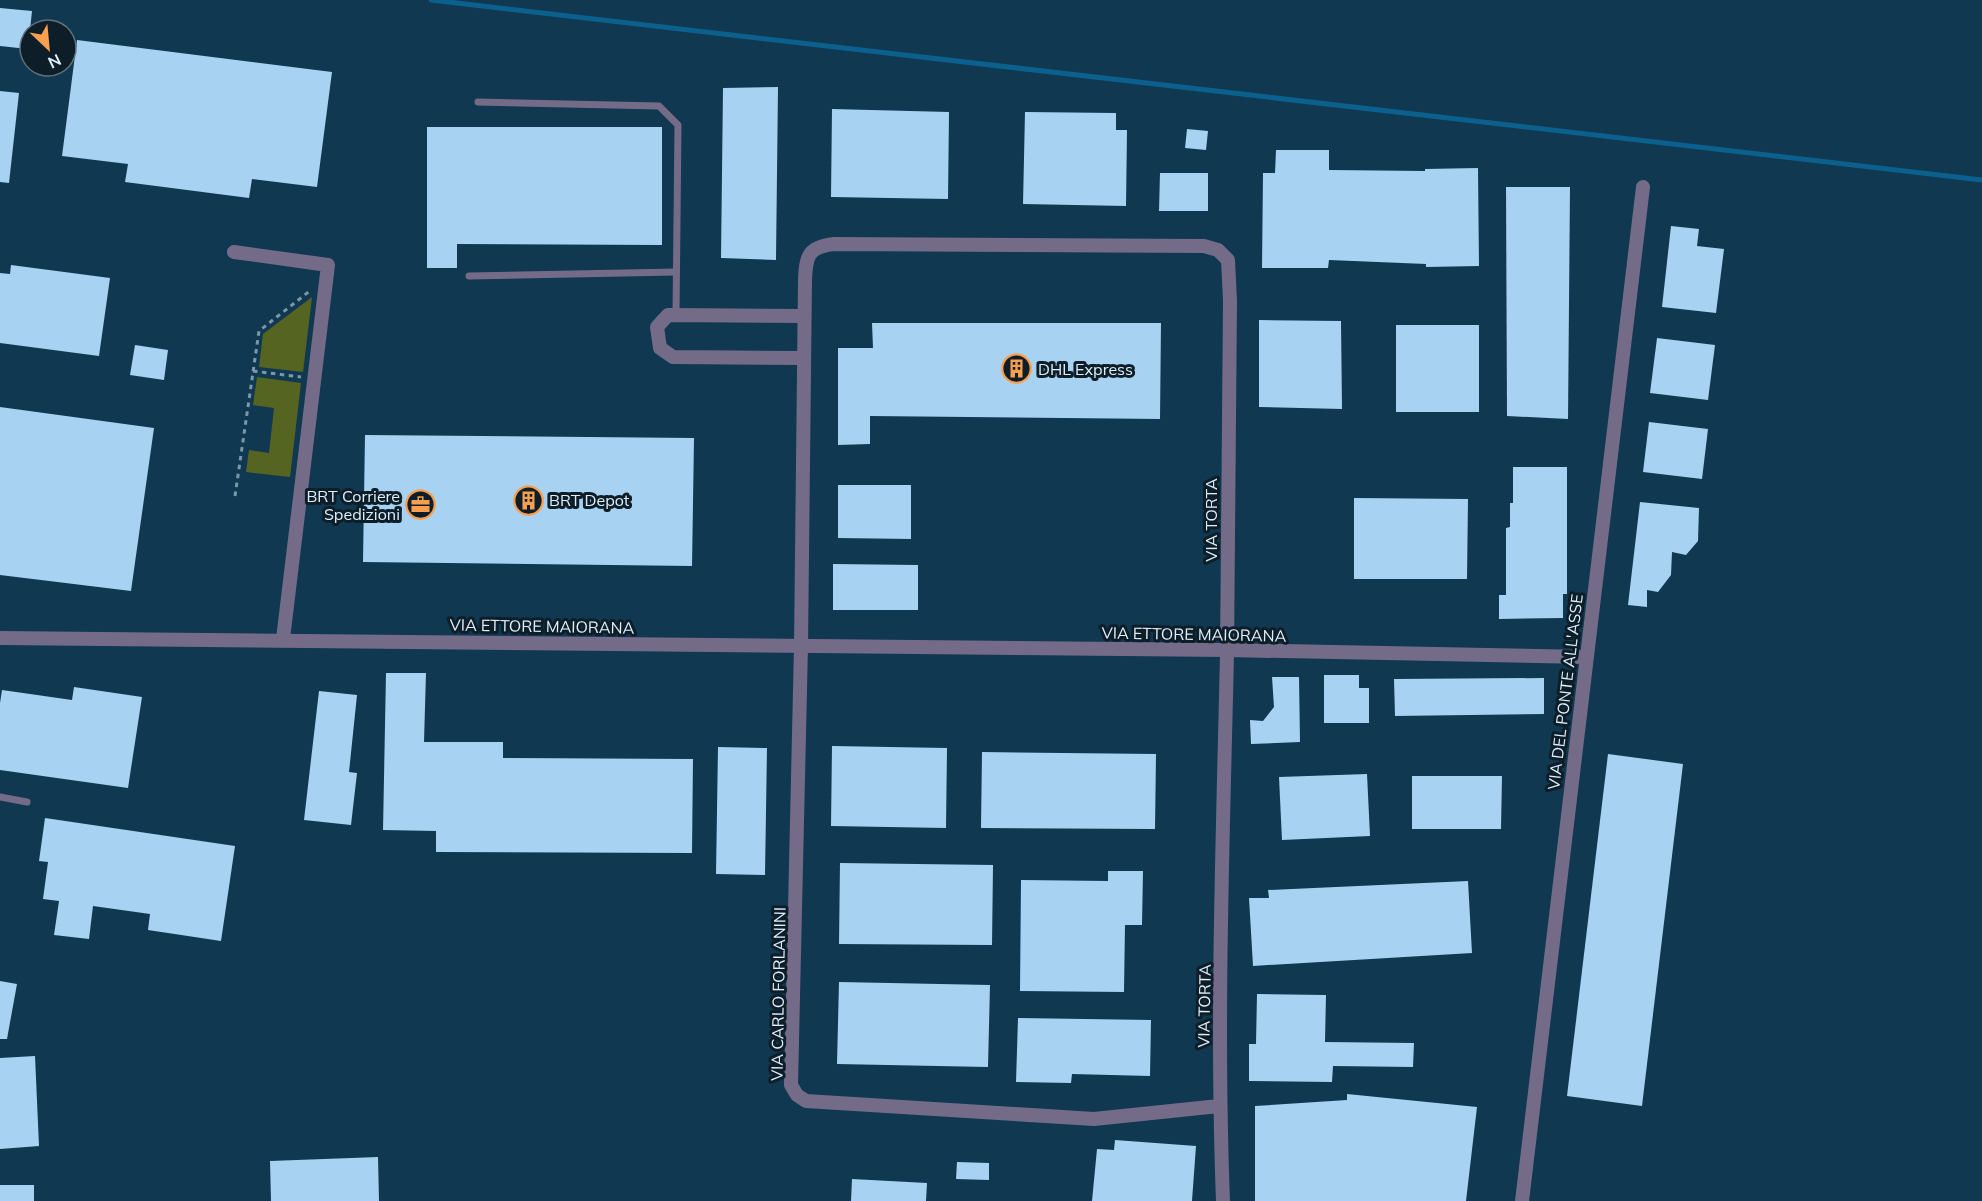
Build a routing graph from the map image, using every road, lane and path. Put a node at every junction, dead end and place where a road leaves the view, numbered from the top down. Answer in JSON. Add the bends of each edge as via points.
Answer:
{"nodes":[{"id":1,"x":478,"y":102,"type":"dead end"},
{"id":2,"x":1643,"y":187,"type":"dead end"},
{"id":3,"x":234,"y":252,"type":"dead end"},
{"id":4,"x":676,"y":273,"type":"junction"},
{"id":5,"x":469,"y":276,"type":"dead end"},
{"id":6,"x":327,"y":278,"type":"junction"},
{"id":7,"x":676,"y":315,"type":"junction"},
{"id":8,"x":804,"y":316,"type":"junction"},
{"id":9,"x":803,"y":358,"type":"junction"},
{"id":10,"x":253,"y":370,"type":"junction"},
{"id":11,"x":315,"y":379,"type":"junction"},
{"id":12,"x":235,"y":496,"type":"dead end"},
{"id":13,"x":0,"y":638,"type":"edge"},
{"id":14,"x":283,"y":639,"type":"junction"},
{"id":15,"x":801,"y":646,"type":"junction"},
{"id":16,"x":1227,"y":650,"type":"junction"},
{"id":17,"x":1586,"y":657,"type":"junction"},
{"id":18,"x":0,"y":797,"type":"edge"},
{"id":19,"x":27,"y":802,"type":"dead end"},
{"id":20,"x":1219,"y":1106,"type":"junction"},
{"id":21,"x":1223,"y":1201,"type":"edge"},
{"id":22,"x":1522,"y":1201,"type":"edge"}],
"edges":[{"from":1,"to":4,"type":"lane","via":[[659,106],[678,125]]},
{"from":2,"to":17,"type":"street","name":"VIA DEL PONTE ALL'ASSE"},
{"from":3,"to":6,"type":"street","via":[[328,265]]},
{"from":4,"to":5,"type":"lane"},
{"from":4,"to":7,"type":"lane"},
{"from":6,"to":10,"type":"path","via":[[259,331]]},
{"from":6,"to":11,"type":"street"},
{"from":7,"to":8,"type":"street"},
{"from":7,"to":9,"type":"street","via":[[668,315],[657,327],[660,348],[673,357]]},
{"from":8,"to":9,"type":"street"},
{"from":8,"to":16,"type":"street","name":"VIA TORTA","via":[[806,260],[819,247],[834,244],[1204,246],[1225,255],[1230,267]]},
{"from":9,"to":15,"type":"street"},
{"from":10,"to":11,"type":"path"},
{"from":10,"to":12,"type":"path"},
{"from":11,"to":14,"type":"street"},
{"from":13,"to":14,"type":"street","name":"VIA ETTORE MAIORANA"},
{"from":14,"to":15,"type":"street","name":"VIA ETTORE MAIORANA"},
{"from":15,"to":16,"type":"street","name":"VIA ETTORE MAIORANA"},
{"from":15,"to":20,"type":"street","name":"VIA CARLO FORLANINI","via":[[791,1085],[797,1095],[806,1101],[1094,1119]]},
{"from":16,"to":17,"type":"street","name":"VIA ETTORE MAIORANA"},
{"from":16,"to":20,"type":"street","name":"VIA TORTA"},
{"from":17,"to":22,"type":"street","name":"VIA DEL PONTE ALL'ASSE"},
{"from":18,"to":19,"type":"lane"},
{"from":20,"to":21,"type":"street","name":"VIA TORTA"}]}
